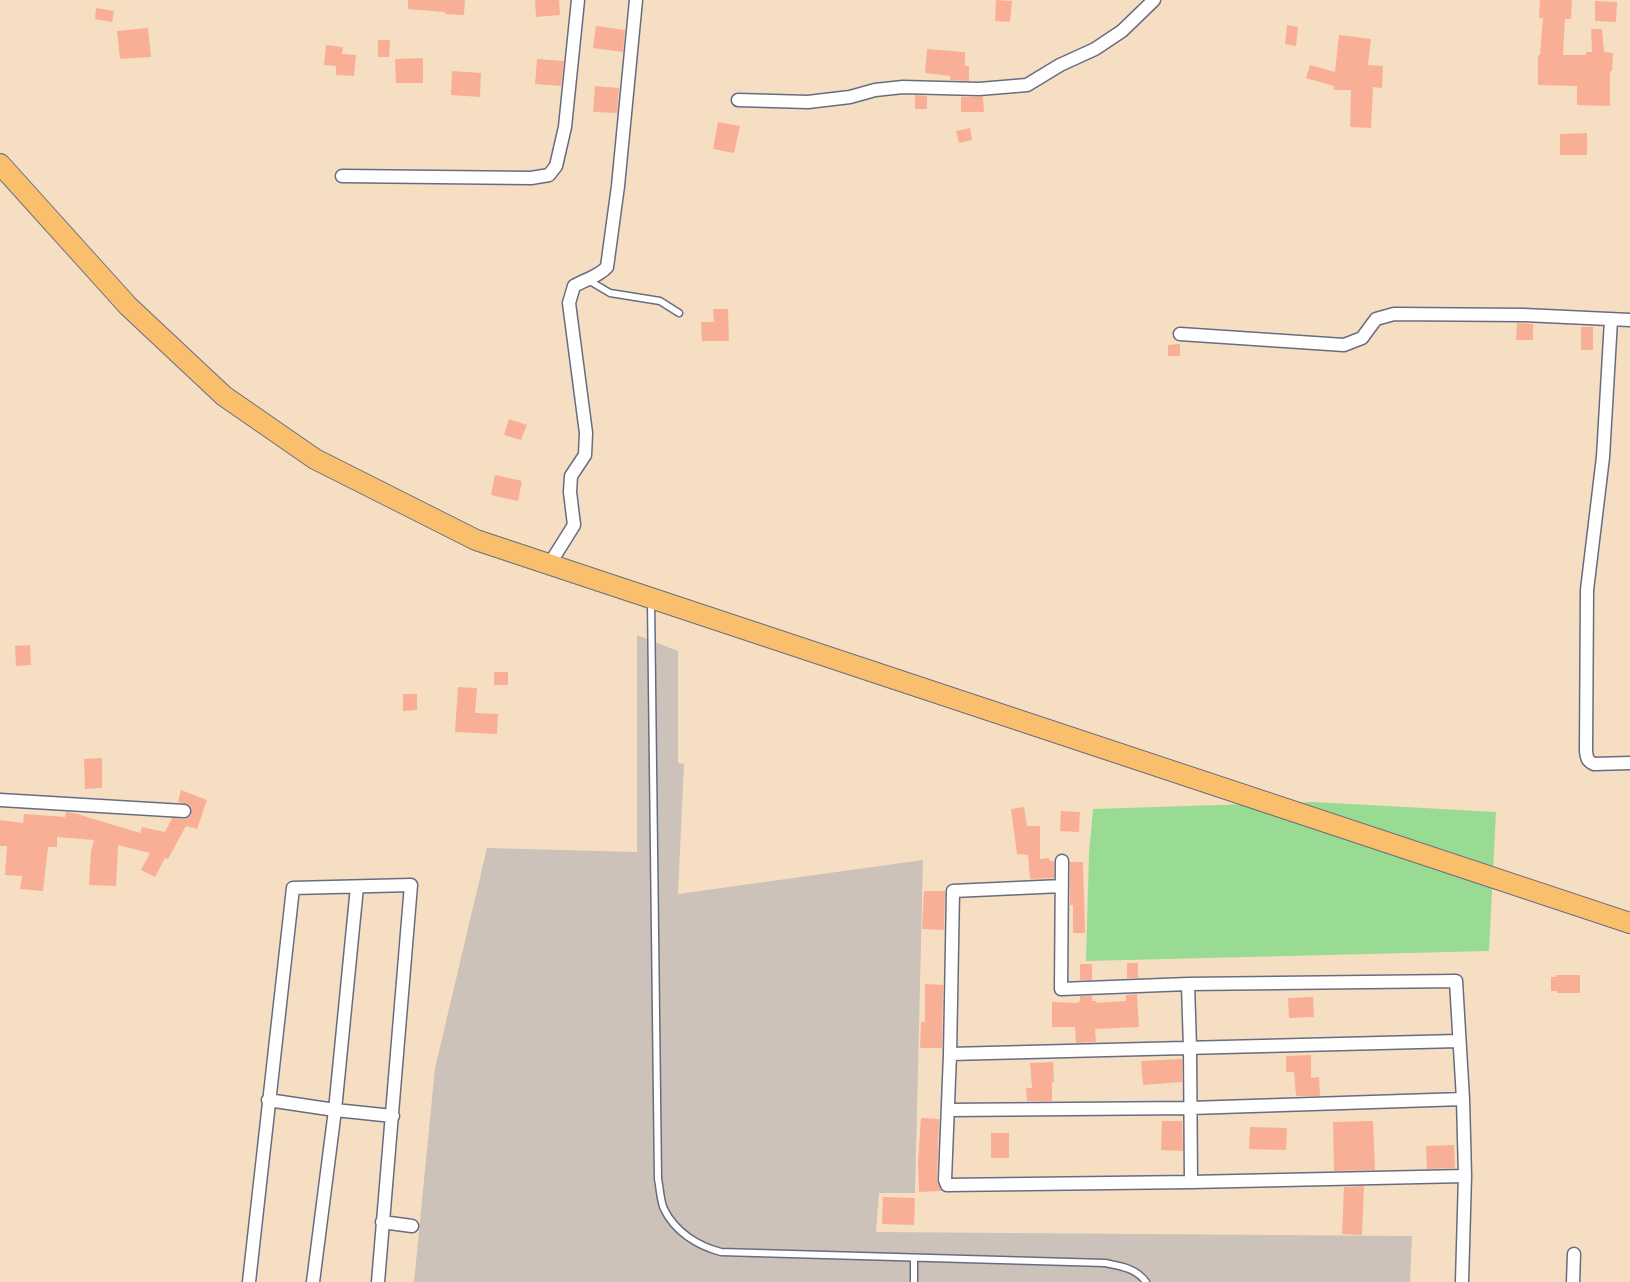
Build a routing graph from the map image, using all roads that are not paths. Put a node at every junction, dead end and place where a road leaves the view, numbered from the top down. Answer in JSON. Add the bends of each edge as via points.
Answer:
{"nodes":[{"id":1,"x":578,"y":0,"type":"edge"},
{"id":2,"x":636,"y":0,"type":"edge"},
{"id":3,"x":1154,"y":0,"type":"edge"},
{"id":4,"x":738,"y":100,"type":"dead end"},
{"id":5,"x":0,"y":164,"type":"edge"},
{"id":6,"x":342,"y":176,"type":"dead end"},
{"id":7,"x":587,"y":279,"type":"junction"},
{"id":8,"x":679,"y":312,"type":"dead end"},
{"id":9,"x":1611,"y":320,"type":"junction"},
{"id":10,"x":1630,"y":320,"type":"edge"},
{"id":11,"x":1180,"y":334,"type":"dead end"},
{"id":12,"x":549,"y":565,"type":"junction"},
{"id":13,"x":651,"y":599,"type":"junction"},
{"id":14,"x":1630,"y":763,"type":"edge"},
{"id":15,"x":0,"y":800,"type":"edge"},
{"id":16,"x":184,"y":810,"type":"dead end"},
{"id":17,"x":1062,"y":862,"type":"dead end"},
{"id":18,"x":1062,"y":886,"type":"junction"},
{"id":19,"x":357,"y":887,"type":"junction"},
{"id":20,"x":1630,"y":923,"type":"edge"},
{"id":21,"x":1188,"y":984,"type":"junction"},
{"id":22,"x":1458,"y":1041,"type":"junction"},
{"id":23,"x":1190,"y":1048,"type":"junction"},
{"id":24,"x":950,"y":1054,"type":"junction"},
{"id":25,"x":1463,"y":1099,"type":"junction"},
{"id":26,"x":268,"y":1100,"type":"junction"},
{"id":27,"x":1191,"y":1108,"type":"junction"},
{"id":28,"x":335,"y":1110,"type":"junction"},
{"id":29,"x":948,"y":1110,"type":"junction"},
{"id":30,"x":393,"y":1116,"type":"junction"},
{"id":31,"x":1465,"y":1176,"type":"junction"},
{"id":32,"x":1191,"y":1182,"type":"junction"},
{"id":33,"x":382,"y":1222,"type":"junction"},
{"id":34,"x":412,"y":1226,"type":"dead end"},
{"id":35,"x":1574,"y":1254,"type":"dead end"},
{"id":36,"x":914,"y":1258,"type":"junction"},
{"id":37,"x":249,"y":1282,"type":"edge"},
{"id":38,"x":313,"y":1282,"type":"edge"},
{"id":39,"x":378,"y":1282,"type":"edge"},
{"id":40,"x":914,"y":1282,"type":"edge"},
{"id":41,"x":1146,"y":1282,"type":"edge"},
{"id":42,"x":1462,"y":1282,"type":"edge"},
{"id":43,"x":1573,"y":1282,"type":"edge"}],
"edges":[{"from":1,"to":6,"type":"street","via":[[565,127],[556,166],[549,175],[531,178]]},
{"from":2,"to":7,"type":"street","via":[[607,267],[600,275]]},
{"from":3,"to":4,"type":"street","via":[[1122,31],[1027,85],[979,89],[903,87],[808,102]]},
{"from":5,"to":12,"type":"main road","via":[[128,306],[224,396],[315,460],[476,540]]},
{"from":7,"to":8,"type":"lane","via":[[610,293],[660,301]]},
{"from":7,"to":12,"type":"street","via":[[574,286],[569,303],[586,432],[584,455],[571,476],[574,525]]},
{"from":9,"to":10,"type":"street"},
{"from":9,"to":11,"type":"street","via":[[1524,315],[1394,314],[1376,319],[1362,338],[1344,345]]},
{"from":9,"to":14,"type":"street","via":[[1603,457],[1588,590],[1586,751],[1587,759],[1594,764]]},
{"from":12,"to":13,"type":"main road"},
{"from":13,"to":20,"type":"main road"},
{"from":13,"to":36,"type":"lane","via":[[658,1179],[663,1208],[671,1221],[691,1240],[721,1252]]},
{"from":15,"to":16,"type":"street"},
{"from":17,"to":18,"type":"street"},
{"from":18,"to":21,"type":"street","via":[[1061,989]]},
{"from":18,"to":24,"type":"street","via":[[954,891]]},
{"from":19,"to":26,"type":"street","via":[[293,888]]},
{"from":19,"to":28,"type":"street"},
{"from":19,"to":30,"type":"street","via":[[411,886]]},
{"from":21,"to":22,"type":"street","via":[[1456,981]]},
{"from":21,"to":23,"type":"street"},
{"from":22,"to":23,"type":"street"},
{"from":22,"to":25,"type":"street"},
{"from":23,"to":24,"type":"street"},
{"from":23,"to":27,"type":"street"},
{"from":24,"to":29,"type":"street"},
{"from":25,"to":27,"type":"street"},
{"from":25,"to":31,"type":"street"},
{"from":26,"to":28,"type":"street"},
{"from":26,"to":37,"type":"street"},
{"from":27,"to":29,"type":"street"},
{"from":27,"to":32,"type":"street"},
{"from":28,"to":30,"type":"street"},
{"from":28,"to":38,"type":"street"},
{"from":29,"to":32,"type":"street","via":[[944,1180],[947,1185]]},
{"from":30,"to":33,"type":"street"},
{"from":31,"to":32,"type":"street"},
{"from":31,"to":42,"type":"street"},
{"from":33,"to":34,"type":"street"},
{"from":33,"to":39,"type":"street"},
{"from":35,"to":43,"type":"street"},
{"from":36,"to":40,"type":"lane"},
{"from":36,"to":41,"type":"lane","via":[[1105,1262],[1128,1267]]}]}
